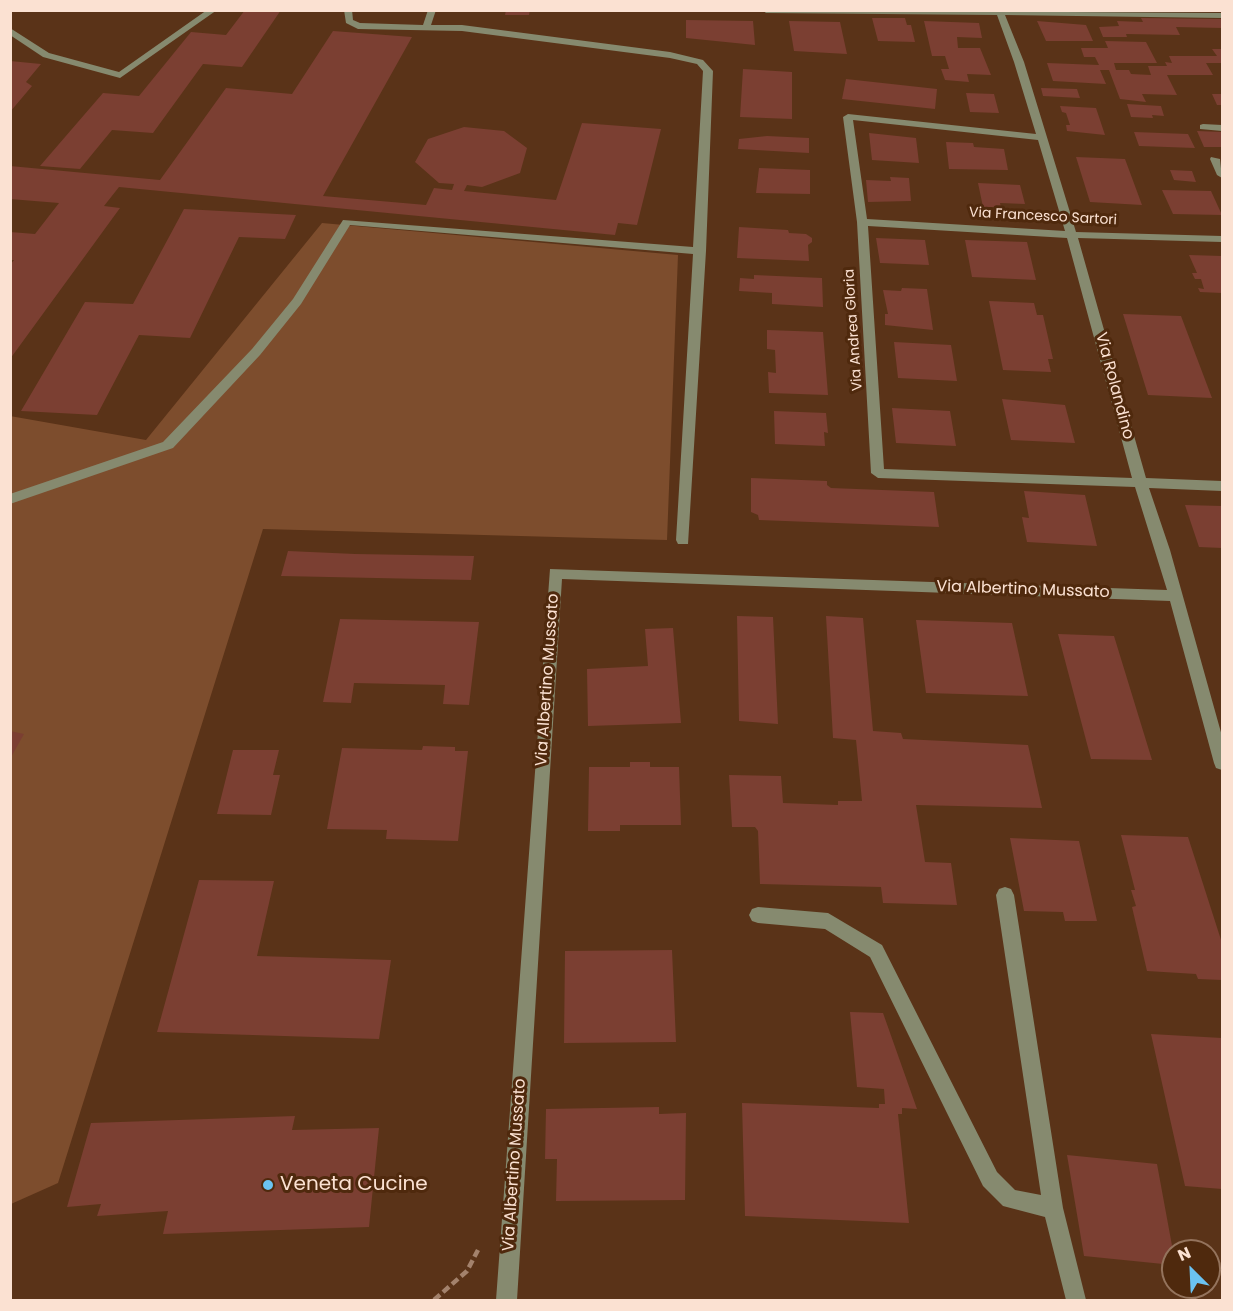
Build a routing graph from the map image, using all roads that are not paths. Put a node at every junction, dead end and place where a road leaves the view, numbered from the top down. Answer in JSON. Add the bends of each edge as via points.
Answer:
{"nodes":[{"id":1,"x":213,"y":10,"type":"edge"},
{"id":2,"x":348,"y":10,"type":"edge"},
{"id":3,"x":432,"y":10,"type":"edge"},
{"id":4,"x":766,"y":10,"type":"edge"},
{"id":5,"x":849,"y":11,"type":"edge"},
{"id":6,"x":1000,"y":13,"type":"edge"},
{"id":7,"x":1222,"y":15,"type":"edge"},
{"id":8,"x":426,"y":28,"type":"junction"},
{"id":9,"x":10,"y":31,"type":"edge"},
{"id":10,"x":1203,"y":127,"type":"dead end"},
{"id":11,"x":1222,"y":128,"type":"edge"},
{"id":12,"x":1041,"y":136,"type":"junction"},
{"id":13,"x":1215,"y":159,"type":"dead end"},
{"id":14,"x":1222,"y":175,"type":"edge"},
{"id":15,"x":862,"y":222,"type":"junction"},
{"id":16,"x":1072,"y":235,"type":"junction"},
{"id":17,"x":1222,"y":239,"type":"edge"},
{"id":18,"x":700,"y":251,"type":"junction"},
{"id":19,"x":1140,"y":482,"type":"junction"},
{"id":20,"x":1222,"y":486,"type":"edge"},
{"id":21,"x":10,"y":499,"type":"edge"},
{"id":22,"x":683,"y":540,"type":"dead end"},
{"id":23,"x":1176,"y":596,"type":"junction"},
{"id":24,"x":1222,"y":764,"type":"edge"},
{"id":25,"x":1005,"y":895,"type":"dead end"},
{"id":26,"x":758,"y":915,"type":"dead end"},
{"id":27,"x":1053,"y":1208,"type":"junction"},
{"id":28,"x":506,"y":1300,"type":"edge"},
{"id":29,"x":1076,"y":1300,"type":"edge"}],
"edges":[{"from":1,"to":9,"type":"street","via":[[120,75],[46,55]]},
{"from":2,"to":8,"type":"street","via":[[349,21],[358,26]]},
{"from":3,"to":8,"type":"street"},
{"from":4,"to":5,"type":"street"},
{"from":5,"to":6,"type":"street"},
{"from":6,"to":7,"type":"street"},
{"from":6,"to":12,"type":"street","name":"Via Rolandino"},
{"from":8,"to":18,"type":"street","via":[[462,28],[700,62],[708,71]]},
{"from":10,"to":11,"type":"street"},
{"from":12,"to":15,"type":"street","name":"Via Andrea Gloria","via":[[848,117]]},
{"from":12,"to":16,"type":"street","name":"Via Rolandino"},
{"from":13,"to":14,"type":"street"},
{"from":15,"to":16,"type":"street","name":"Via Francesco Sartori"},
{"from":15,"to":19,"type":"street","name":"Via Andrea Gloria","via":[[878,473]]},
{"from":16,"to":17,"type":"street","name":"Via Francesco Sartori"},
{"from":16,"to":19,"type":"street","name":"Via Rolandino"},
{"from":18,"to":21,"type":"street","via":[[347,222],[277,326],[168,445]]},
{"from":18,"to":22,"type":"street"},
{"from":19,"to":20,"type":"street"},
{"from":19,"to":23,"type":"street","name":"Via Rolandino"},
{"from":23,"to":24,"type":"street","name":"Via Rolandino"},
{"from":23,"to":28,"type":"street","name":"Via Albertino Mussato","via":[[555,573]]},
{"from":25,"to":27,"type":"street"},
{"from":26,"to":27,"type":"street","via":[[828,921],[876,951],[990,1179],[1010,1199]]},
{"from":27,"to":29,"type":"street"}]}
